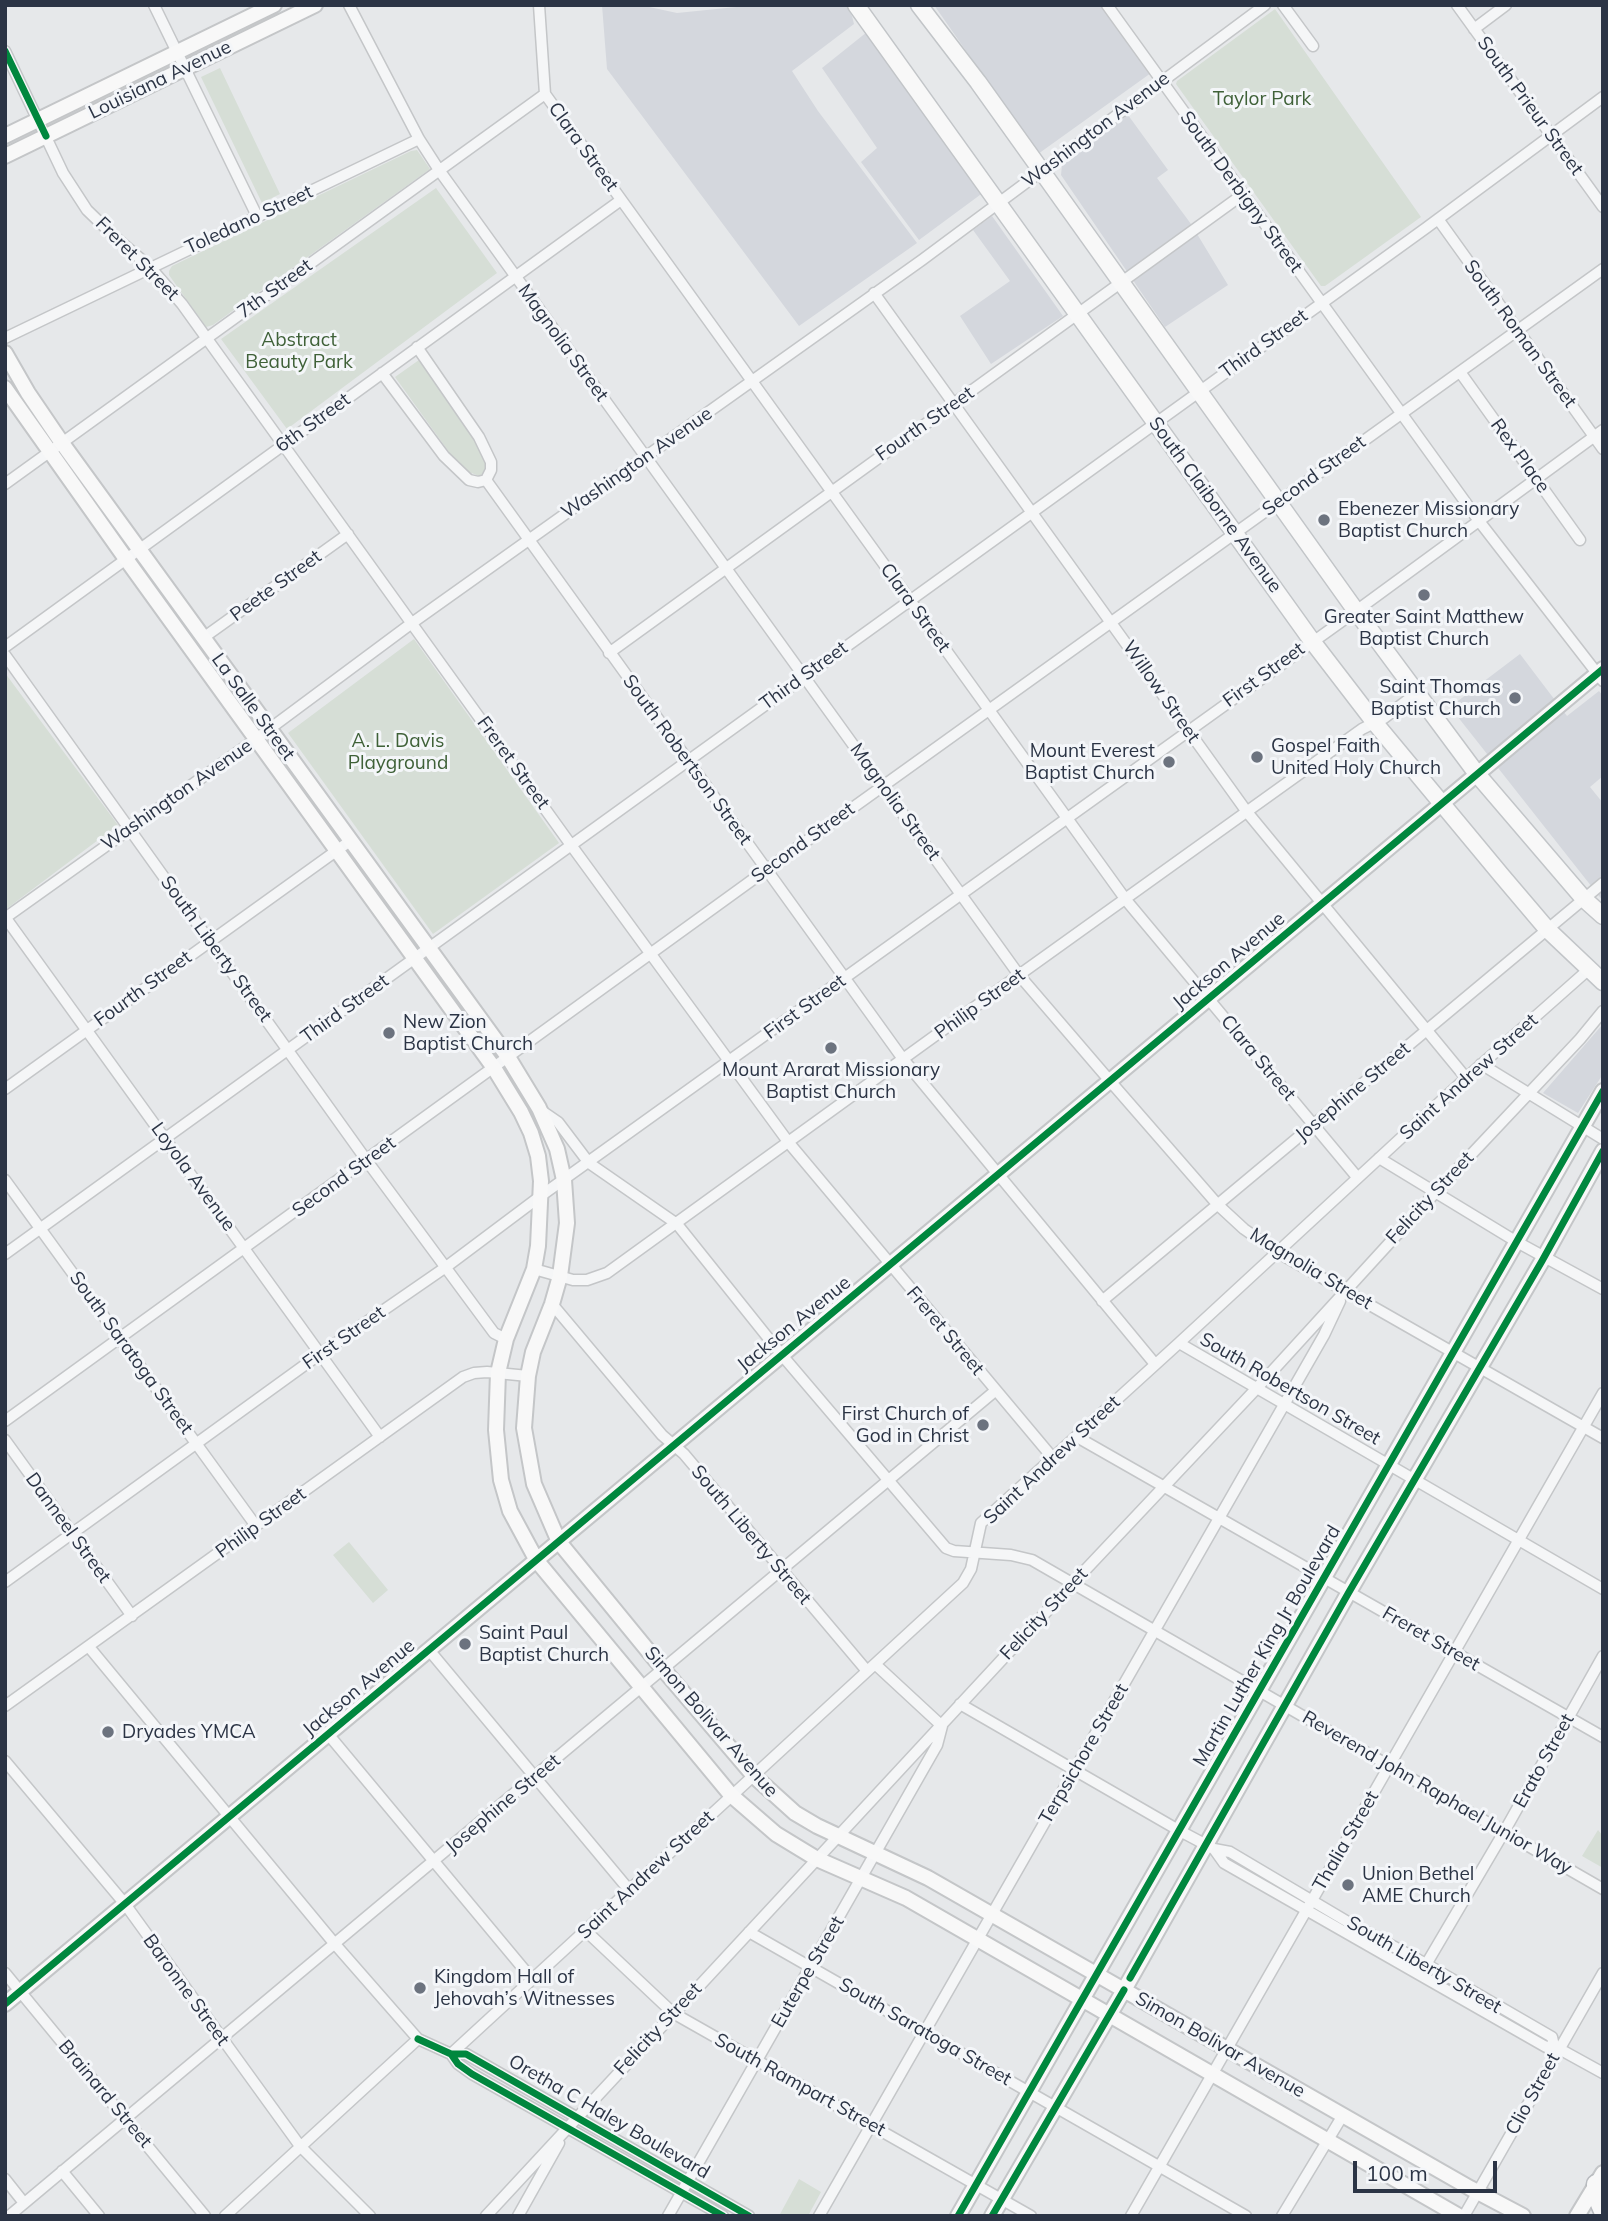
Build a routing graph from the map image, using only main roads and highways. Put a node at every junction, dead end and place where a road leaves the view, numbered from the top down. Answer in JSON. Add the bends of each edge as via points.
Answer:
{"nodes":[{"id":1,"x":856,"y":5,"type":"edge"},
{"id":2,"x":919,"y":5,"type":"edge"},
{"id":3,"x":1603,"y":916,"type":"edge"},
{"id":4,"x":1603,"y":982,"type":"edge"},
{"id":5,"x":1600,"y":2179,"type":"edge"},
{"id":6,"x":1603,"y":2211,"type":"edge"}],
"edges":[{"from":1,"to":4,"type":"main road","name":"South Claiborne Avenue","via":[[1312,641],[1548,929]]},
{"from":2,"to":3,"type":"main road","via":[[1477,774]]},
{"from":5,"to":6,"type":"highway","via":[[1597,2197]]}]}
